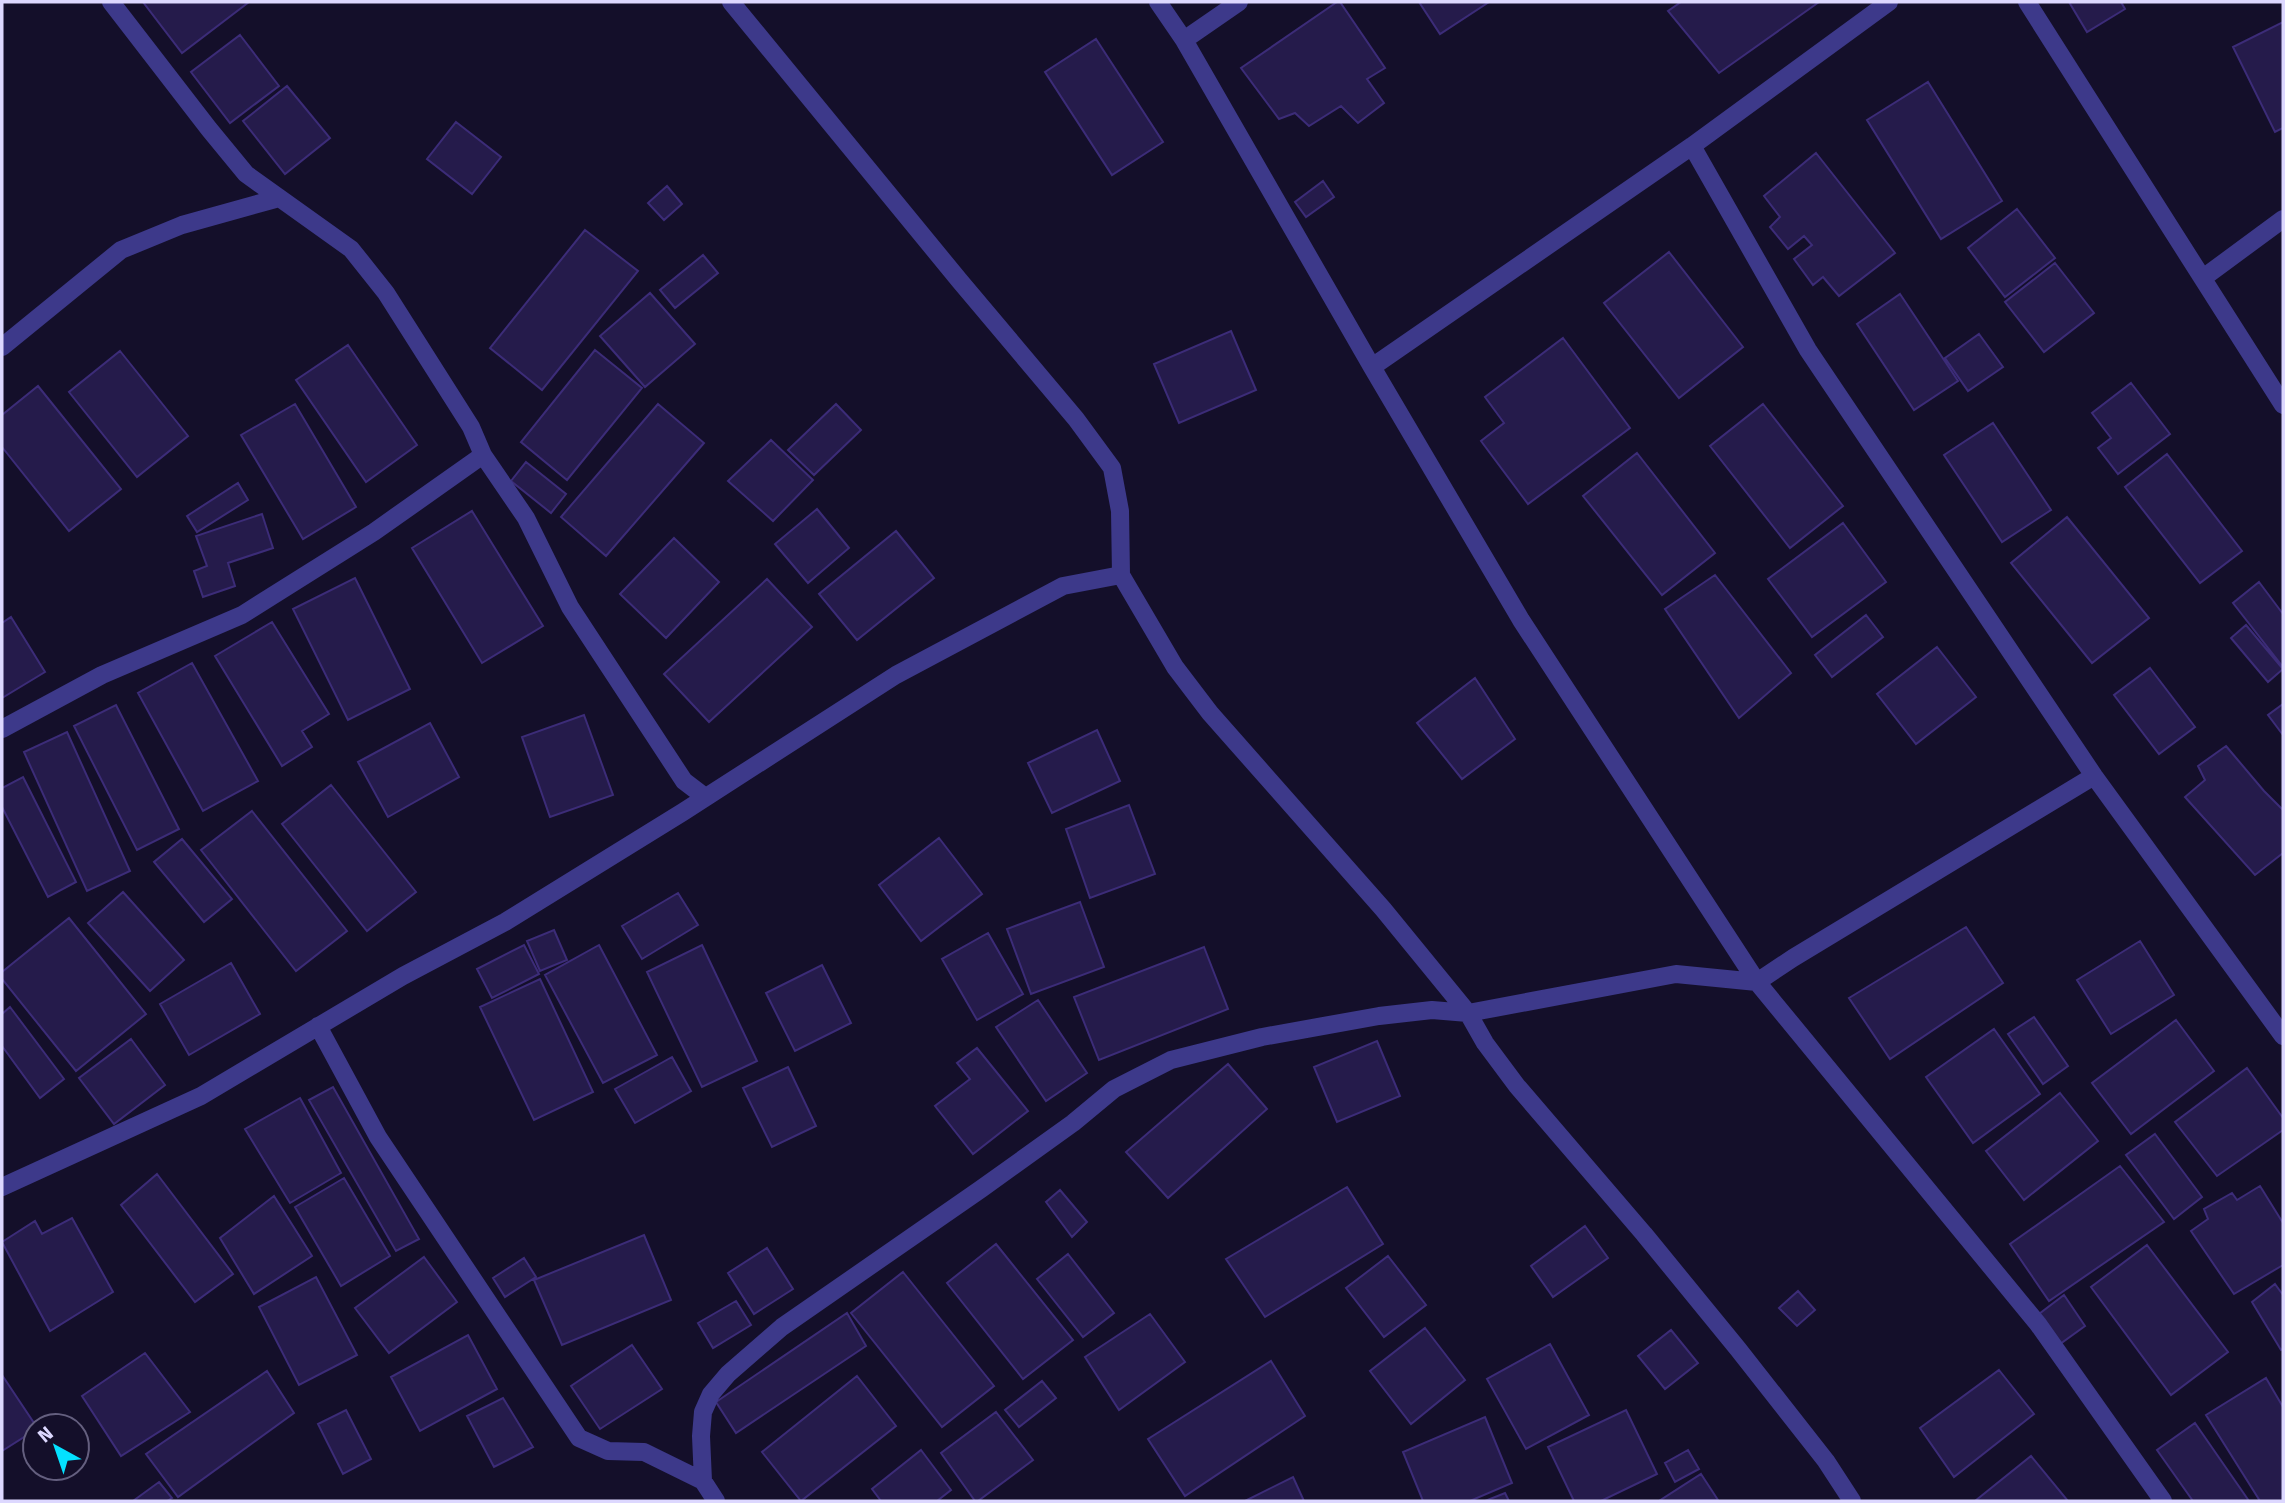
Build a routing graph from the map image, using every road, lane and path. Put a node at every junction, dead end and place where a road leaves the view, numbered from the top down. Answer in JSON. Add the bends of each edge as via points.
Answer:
{"nodes":[{"id":1,"x":111,"y":2,"type":"edge"},
{"id":2,"x":1158,"y":2,"type":"edge"},
{"id":3,"x":1239,"y":2,"type":"edge"},
{"id":4,"x":1889,"y":2,"type":"edge"},
{"id":5,"x":2026,"y":2,"type":"edge"},
{"id":6,"x":735,"y":3,"type":"edge"},
{"id":7,"x":1184,"y":40,"type":"junction"},
{"id":8,"x":1692,"y":146,"type":"junction"},
{"id":9,"x":279,"y":198,"type":"junction"},
{"id":10,"x":2283,"y":219,"type":"edge"},
{"id":11,"x":2203,"y":278,"type":"junction"},
{"id":12,"x":2,"y":347,"type":"edge"},
{"id":13,"x":1372,"y":368,"type":"junction"},
{"id":14,"x":2283,"y":405,"type":"edge"},
{"id":15,"x":483,"y":455,"type":"junction"},
{"id":16,"x":1121,"y":575,"type":"junction"},
{"id":17,"x":2,"y":729,"type":"edge"},
{"id":18,"x":2094,"y":776,"type":"junction"},
{"id":19,"x":684,"y":781,"type":"junction"},
{"id":20,"x":705,"y":797,"type":"junction"},
{"id":21,"x":683,"y":812,"type":"junction"},
{"id":22,"x":1757,"y":982,"type":"junction"},
{"id":23,"x":1468,"y":1013,"type":"junction"},
{"id":24,"x":318,"y":1026,"type":"junction"},
{"id":25,"x":2283,"y":1036,"type":"edge"},
{"id":26,"x":2,"y":1187,"type":"edge"},
{"id":27,"x":704,"y":1481,"type":"junction"},
{"id":28,"x":716,"y":1501,"type":"edge"},
{"id":29,"x":1852,"y":1501,"type":"edge"},
{"id":30,"x":2163,"y":1501,"type":"edge"}],
"edges":[{"from":1,"to":9,"type":"street","via":[[246,174]]},
{"from":2,"to":7,"type":"street"},
{"from":3,"to":7,"type":"street"},
{"from":4,"to":8,"type":"street"},
{"from":5,"to":11,"type":"street"},
{"from":6,"to":16,"type":"street","via":[[1112,468],[1121,511]]},
{"from":7,"to":13,"type":"street"},
{"from":8,"to":13,"type":"street"},
{"from":8,"to":18,"type":"street","via":[[1808,350]]},
{"from":9,"to":12,"type":"street","via":[[182,225],[121,250]]},
{"from":9,"to":15,"type":"street","via":[[351,249],[386,293],[471,427]]},
{"from":10,"to":11,"type":"street"},
{"from":11,"to":14,"type":"street"},
{"from":13,"to":22,"type":"street","via":[[1521,621]]},
{"from":15,"to":17,"type":"street","via":[[374,532],[242,615],[102,675]]},
{"from":15,"to":19,"type":"street","via":[[526,518],[570,607]]},
{"from":16,"to":20,"type":"street","via":[[1063,586],[896,675]]},
{"from":16,"to":23,"type":"street","via":[[1175,667],[1210,713]]},
{"from":18,"to":22,"type":"street"},
{"from":18,"to":25,"type":"street"},
{"from":19,"to":20,"type":"street"},
{"from":19,"to":21,"type":"street"},
{"from":20,"to":21,"type":"street"},
{"from":21,"to":24,"type":"street","via":[[505,922]]},
{"from":22,"to":23,"type":"street","via":[[1676,974]]},
{"from":22,"to":30,"type":"street","via":[[2038,1324]]},
{"from":23,"to":27,"type":"street","via":[[1432,1010],[1379,1016],[1262,1037],[1171,1060],[1114,1088],[1073,1123],[782,1327],[729,1374],[711,1394],[703,1412]]},
{"from":23,"to":29,"type":"street","via":[[1517,1086],[1738,1349]]},
{"from":24,"to":26,"type":"street","via":[[201,1096]]},
{"from":24,"to":27,"type":"street","via":[[378,1137],[579,1438],[608,1451],[644,1452]]},
{"from":27,"to":28,"type":"street"}]}
